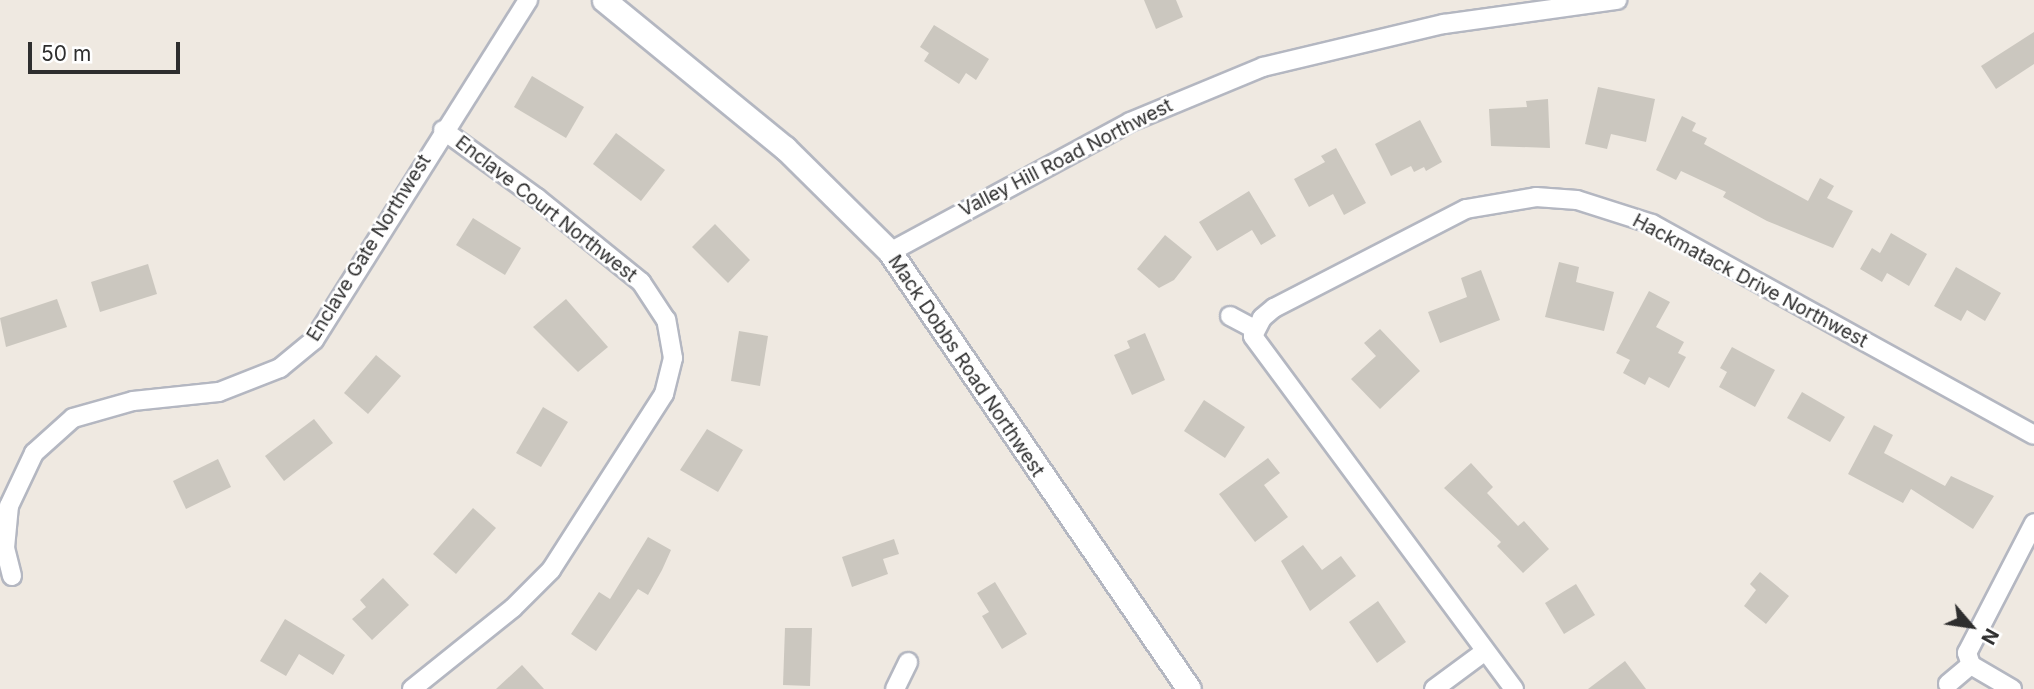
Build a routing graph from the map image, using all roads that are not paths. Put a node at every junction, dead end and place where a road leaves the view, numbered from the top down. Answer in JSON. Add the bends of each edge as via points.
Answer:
{"nodes":[{"id":1,"x":528,"y":0,"type":"edge"},
{"id":2,"x":604,"y":0,"type":"edge"},
{"id":3,"x":1617,"y":0,"type":"edge"},
{"id":4,"x":443,"y":130,"type":"junction"},
{"id":5,"x":890,"y":252,"type":"junction"},
{"id":6,"x":1230,"y":316,"type":"dead end"},
{"id":7,"x":1254,"y":329,"type":"junction"},
{"id":8,"x":2034,"y":435,"type":"edge"},
{"id":9,"x":2034,"y":523,"type":"edge"},
{"id":10,"x":12,"y":576,"type":"dead end"},
{"id":11,"x":1483,"y":652,"type":"junction"},
{"id":12,"x":908,"y":662,"type":"dead end"},
{"id":13,"x":1971,"y":665,"type":"junction"},
{"id":14,"x":1948,"y":684,"type":"dead end"},
{"id":15,"x":412,"y":689,"type":"edge"},
{"id":16,"x":895,"y":689,"type":"edge"},
{"id":17,"x":1189,"y":689,"type":"edge"},
{"id":18,"x":1434,"y":689,"type":"edge"},
{"id":19,"x":1514,"y":689,"type":"edge"},
{"id":20,"x":2012,"y":689,"type":"edge"}],
"edges":[{"from":1,"to":4,"type":"street","name":"Enclave Gate Northwest"},
{"from":2,"to":5,"type":"street","name":"Mack Dobbs Road Northwest","via":[[785,149]]},
{"from":3,"to":5,"type":"street","name":"Valley Hill Road Northwest","via":[[1444,24],[1263,67],[1130,122]]},
{"from":4,"to":10,"type":"street","name":"Enclave Gate Northwest","via":[[314,340],[288,361],[219,392],[133,401],[73,418],[34,453],[9,506],[5,548]]},
{"from":4,"to":15,"type":"street","name":"Enclave Court Northwest","via":[[641,282],[666,320],[673,358],[664,394],[551,570],[513,608]]},
{"from":5,"to":17,"type":"street","name":"Mack Dobbs Road Northwest"},
{"from":6,"to":7,"type":"street"},
{"from":7,"to":8,"type":"street","name":"Hackmatack Drive Northwest","via":[[1274,308],[1466,209],[1536,197],[1577,200],[1652,225]]},
{"from":7,"to":11,"type":"street","via":[[1253,336]]},
{"from":9,"to":13,"type":"street","via":[[1971,638],[1967,653]]},
{"from":11,"to":18,"type":"street"},
{"from":11,"to":19,"type":"street"},
{"from":12,"to":16,"type":"street"},
{"from":13,"to":14,"type":"street"},
{"from":13,"to":20,"type":"street"}]}
